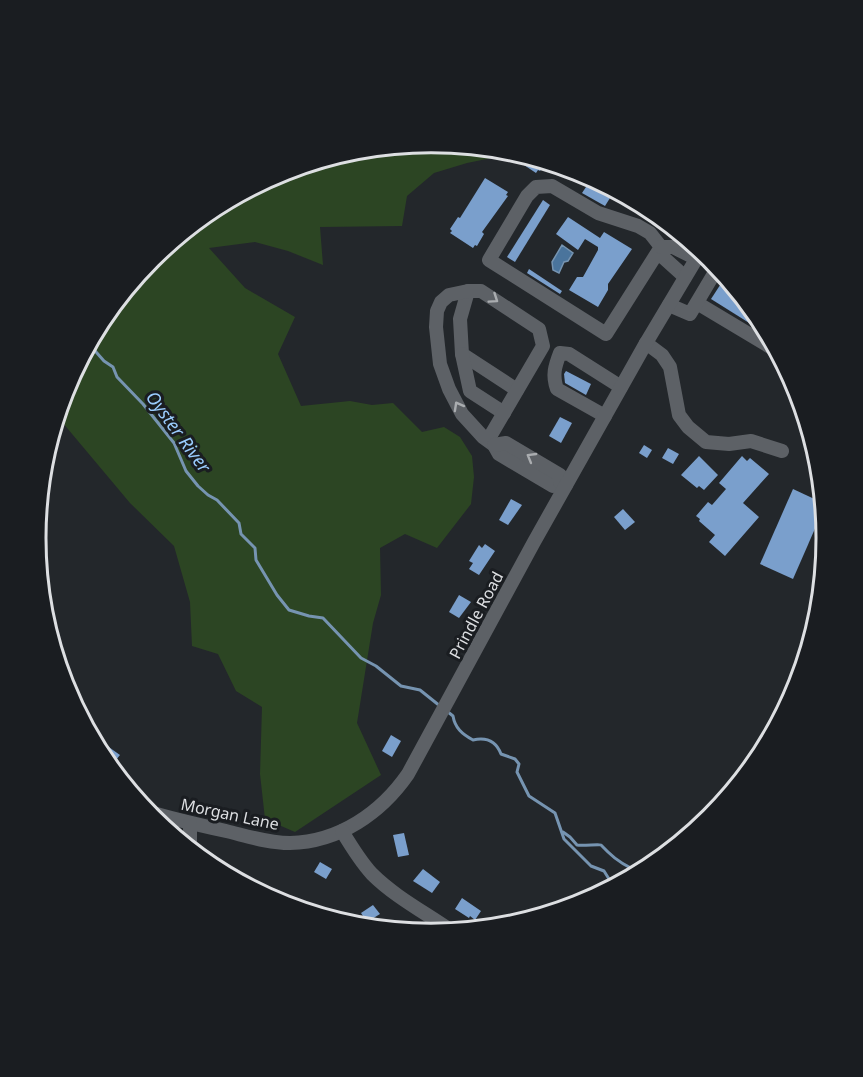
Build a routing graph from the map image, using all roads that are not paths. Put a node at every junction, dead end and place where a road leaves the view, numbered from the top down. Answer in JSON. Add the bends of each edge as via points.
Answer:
{"nodes":[{"id":1,"x":661,"y":247,"type":"junction"},
{"id":2,"x":689,"y":252,"type":"edge"},
{"id":3,"x":696,"y":259,"type":"edge"},
{"id":4,"x":713,"y":276,"type":"edge"},
{"id":5,"x":685,"y":277,"type":"junction"},
{"id":6,"x":468,"y":291,"type":"junction"},
{"id":7,"x":697,"y":303,"type":"junction"},
{"id":8,"x":669,"y":305,"type":"junction"},
{"id":9,"x":763,"y":342,"type":"edge"},
{"id":10,"x":646,"y":343,"type":"junction"},
{"id":11,"x":462,"y":354,"type":"junction"},
{"id":12,"x":517,"y":390,"type":"junction"},
{"id":13,"x":619,"y":391,"type":"junction"},
{"id":14,"x":504,"y":414,"type":"junction"},
{"id":15,"x":605,"y":416,"type":"junction"},
{"id":16,"x":491,"y":443,"type":"junction"},
{"id":17,"x":782,"y":451,"type":"dead end"},
{"id":18,"x":563,"y":484,"type":"junction"},
{"id":19,"x":165,"y":816,"type":"edge"},
{"id":20,"x":190,"y":823,"type":"junction"},
{"id":21,"x":342,"y":831,"type":"junction"},
{"id":22,"x":190,"y":838,"type":"edge"},
{"id":23,"x":441,"y":924,"type":"edge"}],
"edges":[{"from":1,"to":1,"type":"street","via":[[651,233],[605,216],[547,185],[527,196],[489,260],[606,334]]},
{"from":1,"to":2,"type":"street"},
{"from":1,"to":5,"type":"street","via":[[664,258]]},
{"from":3,"to":5,"type":"street","name":"Prindle Road"},
{"from":4,"to":7,"type":"street"},
{"from":5,"to":8,"type":"street","name":"Prindle Road"},
{"from":6,"to":11,"type":"street","via":[[459,319]]},
{"from":6,"to":12,"type":"street","one_way":true,"via":[[481,291],[539,329],[543,346]]},
{"from":16,"to":6,"type":"street","one_way":true,"via":[[462,414],[440,364],[436,311],[449,295]]},
{"from":7,"to":8,"type":"street","via":[[690,314]]},
{"from":7,"to":9,"type":"street"},
{"from":8,"to":10,"type":"street","name":"Prindle Road"},
{"from":10,"to":13,"type":"street","name":"Prindle Road"},
{"from":10,"to":17,"type":"street","via":[[670,367],[679,415],[706,442],[751,441]]},
{"from":11,"to":12,"type":"street"},
{"from":11,"to":14,"type":"street","via":[[470,391]]},
{"from":12,"to":14,"type":"street"},
{"from":13,"to":15,"type":"street","name":"Prindle Road"},
{"from":13,"to":15,"type":"street","via":[[569,354],[560,353],[554,367],[556,389]]},
{"from":14,"to":16,"type":"street"},
{"from":15,"to":18,"type":"street","name":"Prindle Road"},
{"from":16,"to":18,"type":"street","via":[[499,454],[553,486]]},
{"from":18,"to":21,"type":"street","name":"Prindle Road","via":[[408,774],[373,813]]},
{"from":19,"to":20,"type":"street","name":"Morgan Lane"},
{"from":20,"to":21,"type":"street","name":"Morgan Lane","via":[[289,843]]},
{"from":20,"to":22,"type":"street"},
{"from":21,"to":23,"type":"street","via":[[370,872]]}]}
